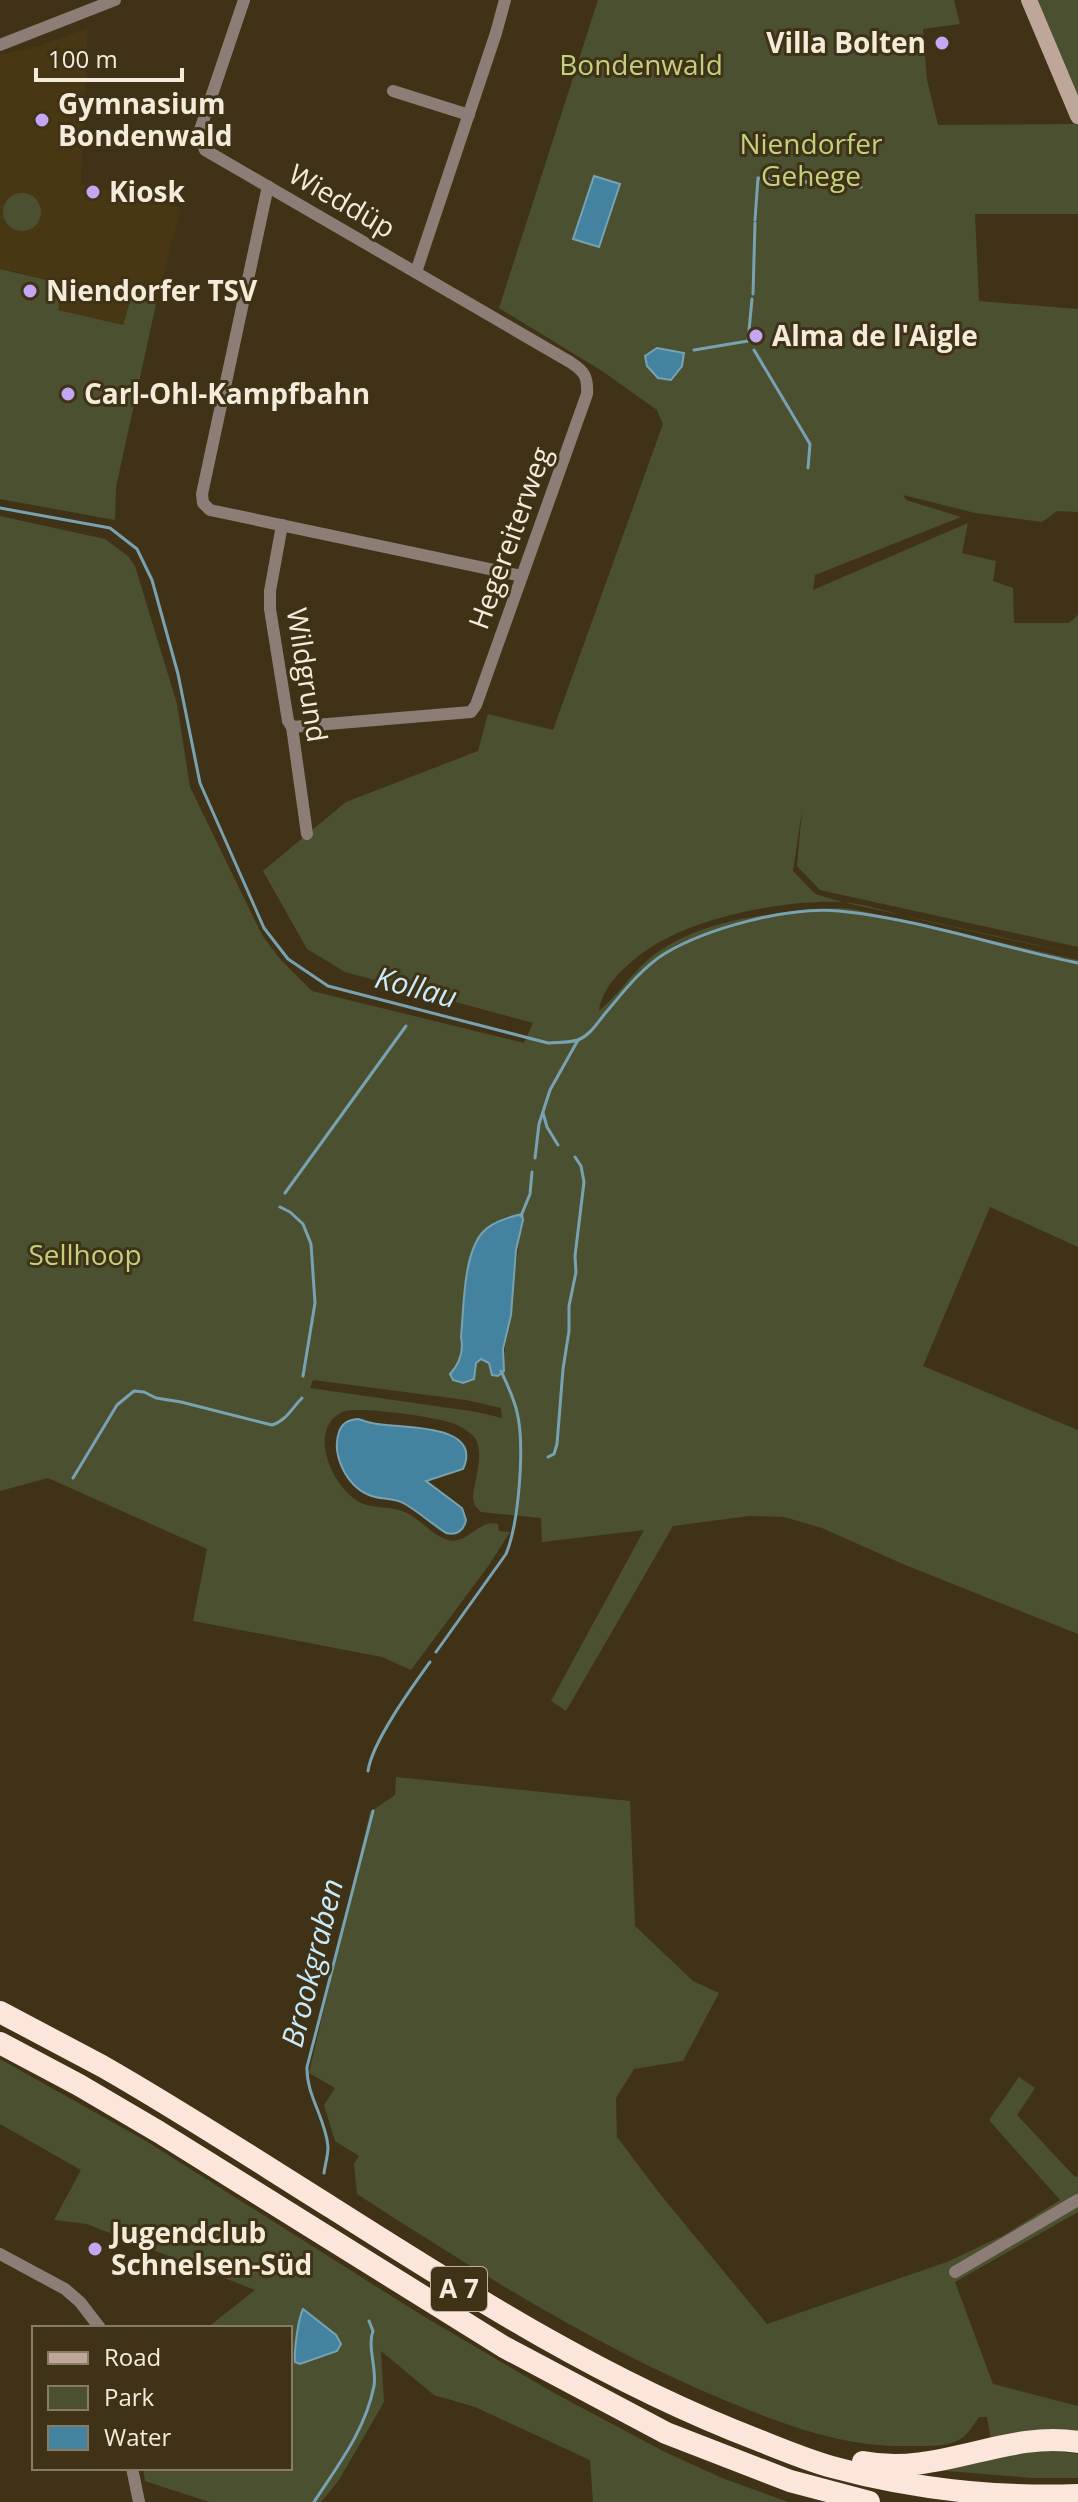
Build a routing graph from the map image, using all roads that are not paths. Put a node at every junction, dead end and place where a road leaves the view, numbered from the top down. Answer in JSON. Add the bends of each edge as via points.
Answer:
{"nodes":[{"id":1,"x":115,"y":0,"type":"edge"},
{"id":2,"x":244,"y":0,"type":"edge"},
{"id":3,"x":505,"y":0,"type":"edge"},
{"id":4,"x":1029,"y":0,"type":"edge"},
{"id":5,"x":0,"y":45,"type":"edge"},
{"id":6,"x":393,"y":91,"type":"dead end"},
{"id":7,"x":469,"y":115,"type":"junction"},
{"id":8,"x":1078,"y":116,"type":"edge"},
{"id":9,"x":268,"y":186,"type":"junction"},
{"id":10,"x":416,"y":272,"type":"junction"},
{"id":11,"x":588,"y":379,"type":"joint"},
{"id":12,"x":282,"y":525,"type":"junction"},
{"id":13,"x":522,"y":576,"type":"junction"},
{"id":14,"x":292,"y":727,"type":"junction"},
{"id":15,"x":307,"y":834,"type":"dead end"},
{"id":16,"x":0,"y":2012,"type":"edge"},
{"id":17,"x":0,"y":2043,"type":"edge"},
{"id":18,"x":1078,"y":2200,"type":"edge"},
{"id":19,"x":0,"y":2254,"type":"edge"},
{"id":20,"x":955,"y":2272,"type":"dead end"},
{"id":21,"x":96,"y":2323,"type":"edge"},
{"id":22,"x":760,"y":2441,"type":"junction"},
{"id":23,"x":1078,"y":2442,"type":"edge"},
{"id":24,"x":132,"y":2470,"type":"edge"},
{"id":25,"x":790,"y":2481,"type":"junction"},
{"id":26,"x":1078,"y":2495,"type":"edge"},
{"id":27,"x":139,"y":2502,"type":"edge"},
{"id":28,"x":869,"y":2502,"type":"edge"},
{"id":29,"x":889,"y":2502,"type":"edge"}],
"edges":[{"from":1,"to":5,"type":"street"},
{"from":2,"to":9,"type":"street","name":"Wieddüp","via":[[199,133],[205,150]]},
{"from":3,"to":7,"type":"street"},
{"from":4,"to":8,"type":"street"},
{"from":6,"to":7,"type":"street"},
{"from":7,"to":10,"type":"street"},
{"from":9,"to":10,"type":"street","name":"Wieddüp"},
{"from":9,"to":12,"type":"street","via":[[202,494],[210,510]]},
{"from":10,"to":11,"type":"street","name":"Wieddüp","via":[[583,370]]},
{"from":11,"to":13,"type":"street","name":"Hegereiterweg"},
{"from":12,"to":13,"type":"street"},
{"from":12,"to":14,"type":"street","name":"Wildgrund","via":[[270,609]]},
{"from":13,"to":14,"type":"street","name":"Hegereiterweg","via":[[471,712]]},
{"from":14,"to":15,"type":"street","name":"Wildgrund"},
{"from":16,"to":22,"type":"highway","number":"A 7","via":[[173,2108],[515,2323],[649,2394]]},
{"from":17,"to":25,"type":"highway","number":"A 7","via":[[159,2132],[504,2347],[666,2433]]},
{"from":18,"to":20,"type":"street"},
{"from":19,"to":21,"type":"street","via":[[65,2289]]},
{"from":22,"to":23,"type":"highway","via":[[891,2465],[939,2461],[1034,2440]]},
{"from":22,"to":26,"type":"highway","number":"A 7","via":[[830,2466],[914,2485],[1001,2495]]},
{"from":24,"to":27,"type":"street"},
{"from":25,"to":28,"type":"highway"},
{"from":25,"to":29,"type":"highway","number":"A 7"}]}
